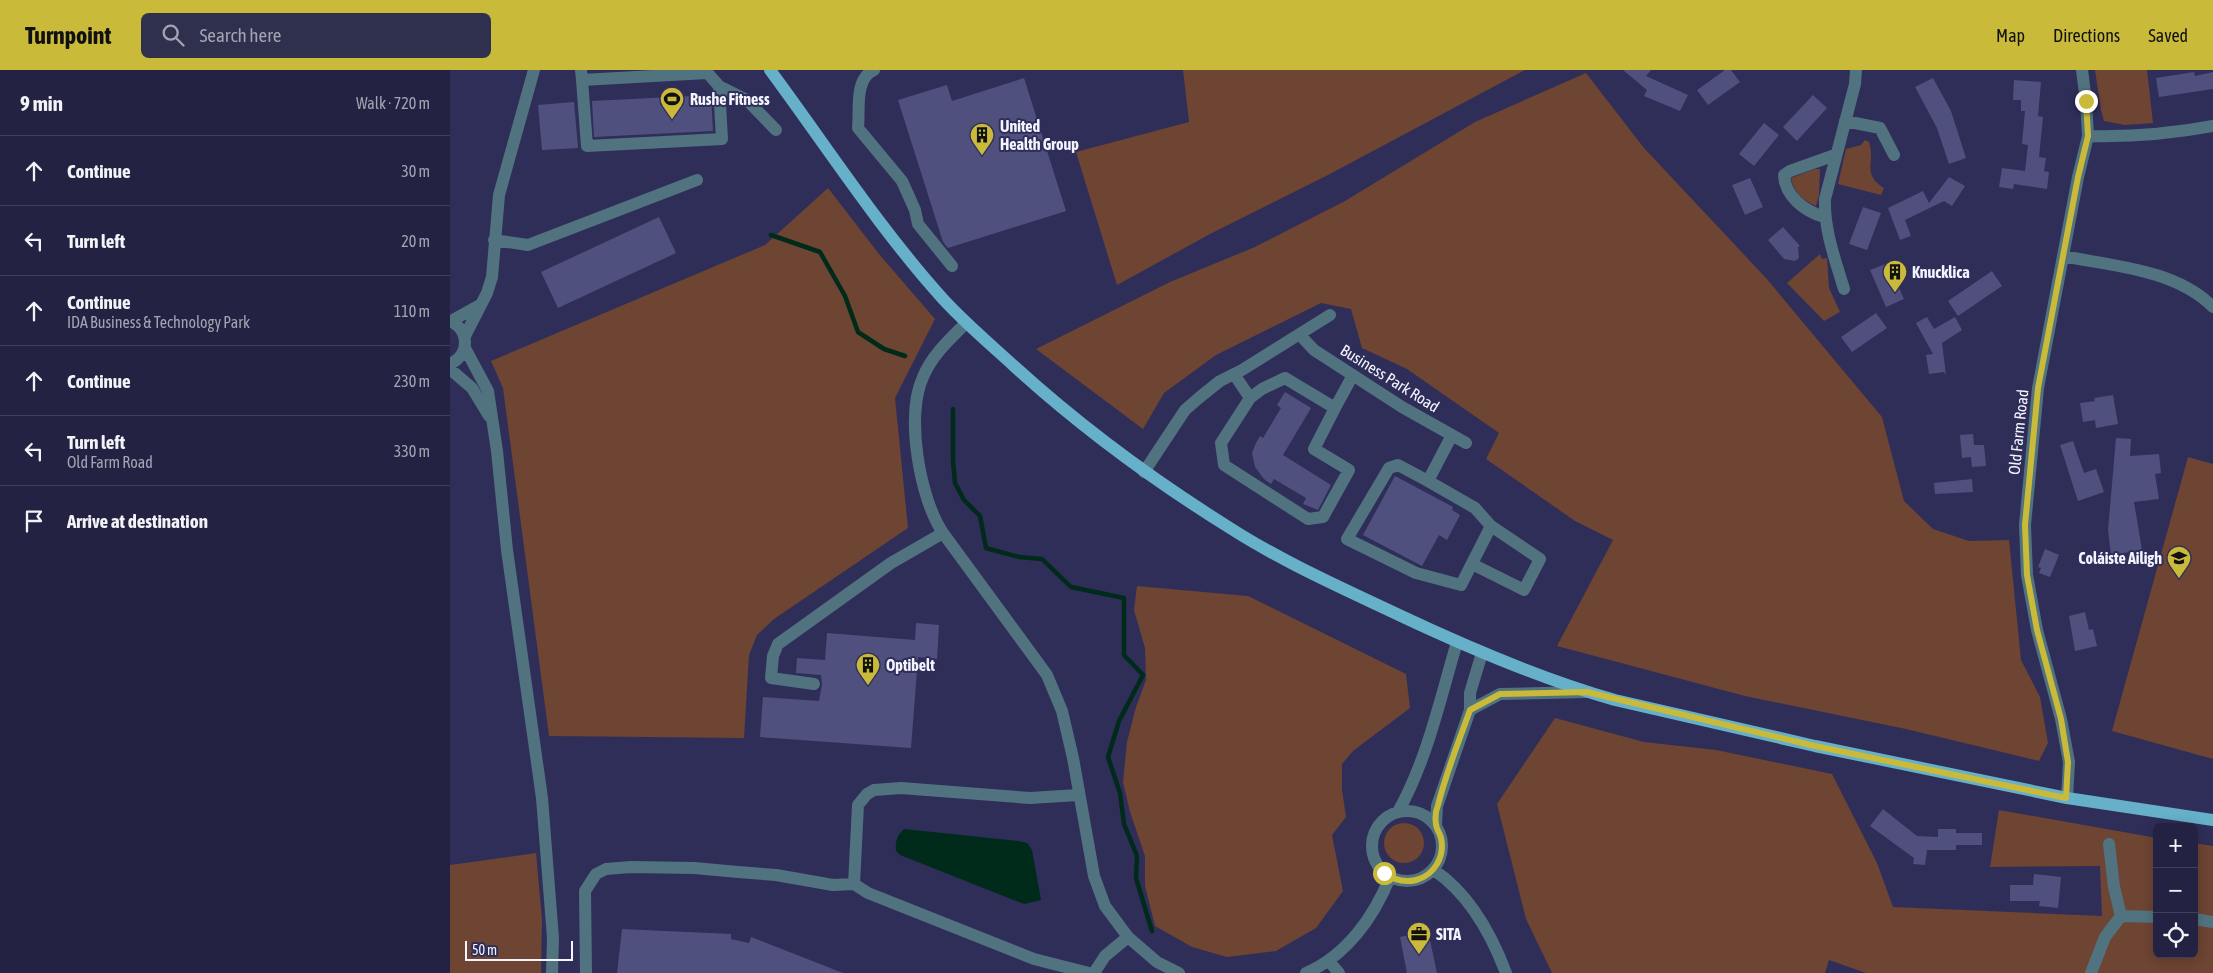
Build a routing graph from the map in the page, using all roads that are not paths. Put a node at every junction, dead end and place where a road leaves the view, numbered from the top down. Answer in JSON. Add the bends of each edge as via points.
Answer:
{"nodes":[{"id":1,"x":534,"y":70,"type":"edge"},
{"id":2,"x":770,"y":70,"type":"edge"},
{"id":3,"x":874,"y":70,"type":"edge"},
{"id":4,"x":1856,"y":70,"type":"edge"},
{"id":5,"x":2082,"y":70,"type":"edge"},
{"id":6,"x":706,"y":71,"type":"edge"},
{"id":7,"x":582,"y":75,"type":"edge"},
{"id":8,"x":720,"y":86,"type":"junction"},
{"id":9,"x":1845,"y":121,"type":"junction"},
{"id":10,"x":2213,"y":126,"type":"edge"},
{"id":11,"x":776,"y":130,"type":"dead end"},
{"id":12,"x":2088,"y":136,"type":"junction"},
{"id":13,"x":1894,"y":155,"type":"dead end"},
{"id":14,"x":1835,"y":156,"type":"junction"},
{"id":15,"x":697,"y":180,"type":"dead end"},
{"id":16,"x":1824,"y":217,"type":"junction"},
{"id":17,"x":494,"y":240,"type":"junction"},
{"id":18,"x":2063,"y":256,"type":"junction"},
{"id":19,"x":952,"y":266,"type":"dead end"},
{"id":20,"x":1844,"y":289,"type":"dead end"},
{"id":21,"x":480,"y":305,"type":"junction"},
{"id":22,"x":2213,"y":307,"type":"edge"},
{"id":23,"x":1330,"y":315,"type":"dead end"},
{"id":24,"x":451,"y":321,"type":"edge"},
{"id":25,"x":966,"y":323,"type":"junction"},
{"id":26,"x":1300,"y":335,"type":"junction"},
{"id":27,"x":465,"y":342,"type":"junction"},
{"id":28,"x":450,"y":364,"type":"edge"},
{"id":29,"x":450,"y":369,"type":"edge"},
{"id":30,"x":1234,"y":374,"type":"junction"},
{"id":31,"x":1353,"y":375,"type":"junction"},
{"id":32,"x":1250,"y":398,"type":"junction"},
{"id":33,"x":1336,"y":408,"type":"junction"},
{"id":34,"x":492,"y":423,"type":"junction"},
{"id":35,"x":1452,"y":435,"type":"junction"},
{"id":36,"x":1466,"y":443,"type":"dead end"},
{"id":37,"x":1144,"y":472,"type":"junction"},
{"id":38,"x":1428,"y":481,"type":"junction"},
{"id":39,"x":1490,"y":526,"type":"junction"},
{"id":40,"x":943,"y":533,"type":"junction"},
{"id":41,"x":1472,"y":564,"type":"junction"},
{"id":42,"x":1457,"y":642,"type":"junction"},
{"id":43,"x":1482,"y":653,"type":"junction"},
{"id":44,"x":814,"y":684,"type":"dead end"},
{"id":45,"x":1587,"y":692,"type":"junction"},
{"id":46,"x":1470,"y":710,"type":"junction"},
{"id":47,"x":1078,"y":795,"type":"junction"},
{"id":48,"x":2066,"y":798,"type":"junction"},
{"id":49,"x":1398,"y":812,"type":"junction"},
{"id":50,"x":2213,"y":820,"type":"edge"},
{"id":51,"x":1436,"y":825,"type":"junction"},
{"id":52,"x":2109,"y":844,"type":"dead end"},
{"id":53,"x":1434,"y":870,"type":"junction"},
{"id":54,"x":1390,"y":877,"type":"junction"},
{"id":55,"x":854,"y":884,"type":"junction"},
{"id":56,"x":2121,"y":916,"type":"junction"},
{"id":57,"x":2153,"y":917,"type":"edge"},
{"id":58,"x":2198,"y":920,"type":"edge"},
{"id":59,"x":2213,"y":922,"type":"edge"},
{"id":60,"x":1128,"y":937,"type":"junction"},
{"id":61,"x":1329,"y":961,"type":"junction"},
{"id":62,"x":552,"y":973,"type":"edge"},
{"id":63,"x":586,"y":973,"type":"edge"},
{"id":64,"x":1089,"y":973,"type":"edge"},
{"id":65,"x":1094,"y":973,"type":"edge"},
{"id":66,"x":1179,"y":973,"type":"edge"},
{"id":67,"x":1306,"y":973,"type":"edge"},
{"id":68,"x":1339,"y":973,"type":"edge"},
{"id":69,"x":1506,"y":973,"type":"edge"},
{"id":70,"x":2091,"y":973,"type":"edge"}],
"edges":[{"from":1,"to":17,"type":"street","via":[[499,195]]},
{"from":2,"to":25,"type":"main road","via":[[879,220]]},
{"from":3,"to":19,"type":"street","via":[[861,82],[858,128],[902,181],[918,224]]},
{"from":4,"to":9,"type":"street"},
{"from":5,"to":12,"type":"street","name":"Old Farm Road"},
{"from":6,"to":7,"type":"street"},
{"from":6,"to":8,"type":"street"},
{"from":7,"to":8,"type":"street","via":[[587,146],[722,139]]},
{"from":8,"to":11,"type":"street","via":[[747,100]]},
{"from":9,"to":13,"type":"street","via":[[1880,128]]},
{"from":9,"to":14,"type":"street"},
{"from":10,"to":12,"type":"street","via":[[2142,136]]},
{"from":12,"to":18,"type":"street","name":"Old Farm Road"},
{"from":14,"to":16,"type":"street"},
{"from":14,"to":16,"type":"street","via":[[1784,175],[1784,182],[1795,201],[1811,214]]},
{"from":15,"to":17,"type":"street","via":[[528,245]]},
{"from":16,"to":20,"type":"street"},
{"from":17,"to":21,"type":"street","via":[[492,277]]},
{"from":18,"to":22,"type":"street","via":[[2124,266],[2154,275],[2183,286]]},
{"from":18,"to":48,"type":"street","name":"Old Farm Road","via":[[2038,388],[2025,525],[2027,575],[2068,762]]},
{"from":21,"to":24,"type":"street"},
{"from":21,"to":27,"type":"street"},
{"from":23,"to":26,"type":"street"},
{"from":24,"to":27,"type":"street","via":[[462,330]]},
{"from":25,"to":37,"type":"main road","via":[[1048,397]]},
{"from":25,"to":40,"type":"street","via":[[936,354],[922,378],[916,405],[915,422],[924,488],[936,524]]},
{"from":26,"to":30,"type":"street"},
{"from":26,"to":31,"type":"street","name":"Business Park Road","via":[[1314,350]]},
{"from":27,"to":28,"type":"street","via":[[458,360]]},
{"from":27,"to":34,"type":"street","via":[[488,391]]},
{"from":29,"to":34,"type":"street","via":[[472,388]]},
{"from":30,"to":32,"type":"street"},
{"from":30,"to":37,"type":"street","via":[[1220,381],[1185,410]]},
{"from":31,"to":33,"type":"street"},
{"from":31,"to":35,"type":"street","name":"Business Park Road"},
{"from":32,"to":33,"type":"street","via":[[1284,378]]},
{"from":32,"to":33,"type":"street","via":[[1222,442],[1224,465],[1308,519],[1323,517],[1349,470],[1314,449]]},
{"from":34,"to":62,"type":"street","via":[[542,798],[553,938]]},
{"from":35,"to":36,"type":"street","name":"Business Park Road"},
{"from":35,"to":38,"type":"street"},
{"from":37,"to":42,"type":"main road","via":[[1249,539],[1326,581]]},
{"from":38,"to":39,"type":"street","via":[[1475,508]]},
{"from":38,"to":41,"type":"street","via":[[1398,465],[1389,468],[1347,539],[1416,573],[1462,585]]},
{"from":39,"to":41,"type":"street"},
{"from":39,"to":41,"type":"street","via":[[1540,559],[1524,590]]},
{"from":40,"to":44,"type":"street","via":[[891,563],[778,644],[772,656],[771,678]]},
{"from":40,"to":47,"type":"street","via":[[1048,675],[1062,711]]},
{"from":42,"to":43,"type":"main road"},
{"from":42,"to":49,"type":"street","via":[[1430,736],[1411,788]]},
{"from":43,"to":45,"type":"main road"},
{"from":43,"to":46,"type":"street","via":[[1470,693]]},
{"from":45,"to":46,"type":"street","via":[[1500,694]]},
{"from":45,"to":48,"type":"main road","via":[[1815,746]]},
{"from":46,"to":51,"type":"street","via":[[1437,806]]},
{"from":47,"to":55,"type":"street","via":[[1030,798],[901,788],[874,790],[858,806]]},
{"from":47,"to":60,"type":"street","via":[[1094,876],[1105,906]]},
{"from":48,"to":50,"type":"main road"},
{"from":49,"to":51,"type":"street","via":[[1419,812]]},
{"from":49,"to":54,"type":"street","via":[[1390,814],[1379,824],[1372,838],[1372,854],[1378,868]]},
{"from":51,"to":53,"type":"street","via":[[1442,848]]},
{"from":52,"to":56,"type":"street"},
{"from":53,"to":54,"type":"street","via":[[1413,881]]},
{"from":53,"to":69,"type":"street","via":[[1459,892],[1481,920]]},
{"from":54,"to":61,"type":"street","via":[[1366,922]]},
{"from":55,"to":63,"type":"street","via":[[833,885],[776,875],[694,868],[606,869],[596,874],[585,891]]},
{"from":55,"to":64,"type":"street","via":[[868,893],[1034,959]]},
{"from":56,"to":57,"type":"street"},
{"from":56,"to":70,"type":"street","via":[[2104,937]]},
{"from":58,"to":59,"type":"street"},
{"from":60,"to":65,"type":"street","via":[[1105,956]]},
{"from":60,"to":66,"type":"street","via":[[1157,962]]},
{"from":61,"to":67,"type":"street"},
{"from":61,"to":68,"type":"street"}]}
